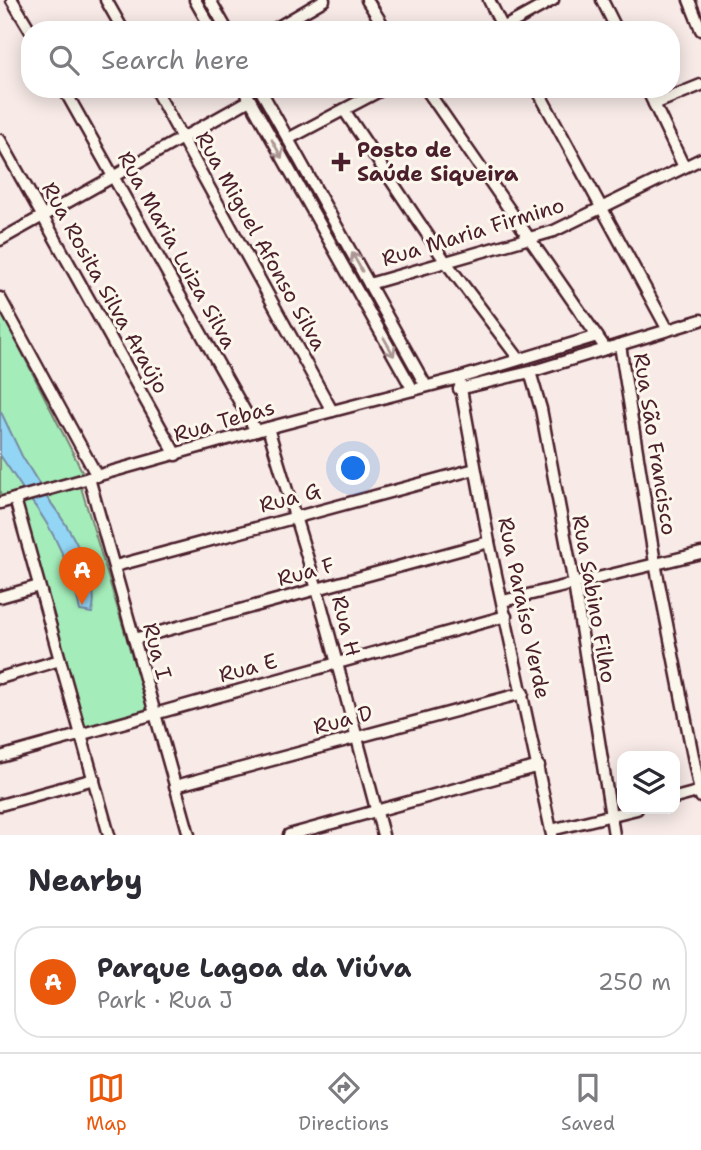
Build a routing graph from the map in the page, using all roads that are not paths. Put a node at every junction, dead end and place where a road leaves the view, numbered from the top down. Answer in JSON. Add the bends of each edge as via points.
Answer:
{"nodes":[{"id":1,"x":12,"y":0,"type":"edge"},
{"id":2,"x":106,"y":0,"type":"edge"},
{"id":3,"x":195,"y":0,"type":"edge"},
{"id":4,"x":210,"y":0,"type":"edge"},
{"id":5,"x":324,"y":0,"type":"edge"},
{"id":6,"x":367,"y":0,"type":"edge"},
{"id":7,"x":489,"y":0,"type":"edge"},
{"id":8,"x":553,"y":0,"type":"edge"},
{"id":9,"x":602,"y":0,"type":"edge"},
{"id":10,"x":689,"y":0,"type":"edge"},
{"id":11,"x":25,"y":21,"type":"edge"},
{"id":12,"x":117,"y":21,"type":"edge"},
{"id":13,"x":207,"y":21,"type":"edge"},
{"id":14,"x":222,"y":21,"type":"edge"},
{"id":15,"x":288,"y":21,"type":"edge"},
{"id":16,"x":380,"y":21,"type":"edge"},
{"id":17,"x":498,"y":21,"type":"edge"},
{"id":18,"x":516,"y":21,"type":"edge"},
{"id":19,"x":612,"y":21,"type":"edge"},
{"id":20,"x":701,"y":30,"type":"edge"},
{"id":21,"x":701,"y":86,"type":"edge"},
{"id":22,"x":680,"y":94,"type":"edge"},
{"id":23,"x":69,"y":98,"type":"edge"},
{"id":24,"x":160,"y":98,"type":"edge"},
{"id":25,"x":265,"y":98,"type":"edge"},
{"id":26,"x":366,"y":98,"type":"edge"},
{"id":27,"x":432,"y":98,"type":"edge"},
{"id":28,"x":542,"y":98,"type":"edge"},
{"id":29,"x":651,"y":98,"type":"edge"},
{"id":30,"x":670,"y":98,"type":"edge"},
{"id":31,"x":250,"y":100,"type":"joint"},
{"id":32,"x":654,"y":104,"type":"junction"},
{"id":33,"x":344,"y":110,"type":"junction"},
{"id":34,"x":182,"y":138,"type":"junction"},
{"id":35,"x":288,"y":139,"type":"junction"},
{"id":36,"x":0,"y":140,"type":"edge"},
{"id":37,"x":701,"y":159,"type":"edge"},
{"id":38,"x":684,"y":167,"type":"junction"},
{"id":39,"x":114,"y":177,"type":"junction"},
{"id":40,"x":601,"y":209,"type":"junction"},
{"id":41,"x":43,"y":217,"type":"junction"},
{"id":42,"x":334,"y":221,"type":"junction"},
{"id":43,"x":322,"y":228,"type":"junction"},
{"id":44,"x":529,"y":239,"type":"junction"},
{"id":45,"x":0,"y":240,"type":"edge"},
{"id":46,"x":445,"y":261,"type":"junction"},
{"id":47,"x":369,"y":284,"type":"junction"},
{"id":48,"x":0,"y":298,"type":"edge"},
{"id":49,"x":701,"y":320,"type":"edge"},
{"id":50,"x":668,"y":330,"type":"junction"},
{"id":51,"x":597,"y":336,"type":"junction"},
{"id":52,"x":620,"y":345,"type":"junction"},
{"id":53,"x":606,"y":349,"type":"junction"},
{"id":54,"x":519,"y":359,"type":"junction"},
{"id":55,"x":530,"y":372,"type":"junction"},
{"id":56,"x":459,"y":384,"type":"junction"},
{"id":57,"x":426,"y":386,"type":"junction"},
{"id":58,"x":413,"y":390,"type":"junction"},
{"id":59,"x":332,"y":411,"type":"junction"},
{"id":60,"x":268,"y":428,"type":"junction"},
{"id":61,"x":256,"y":431,"type":"junction"},
{"id":62,"x":176,"y":455,"type":"junction"},
{"id":63,"x":475,"y":469,"type":"junction"},
{"id":64,"x":93,"y":477,"type":"junction"},
{"id":65,"x":15,"y":499,"type":"junction"},
{"id":66,"x":0,"y":503,"type":"edge"},
{"id":67,"x":296,"y":516,"type":"junction"},
{"id":68,"x":489,"y":542,"type":"junction"},
{"id":69,"x":701,"y":553,"type":"edge"},
{"id":70,"x":654,"y":563,"type":"junction"},
{"id":71,"x":115,"y":566,"type":"junction"},
{"id":72,"x":574,"y":584,"type":"junction"},
{"id":73,"x":39,"y":586,"type":"junction"},
{"id":74,"x":317,"y":589,"type":"junction"},
{"id":75,"x":0,"y":597,"type":"edge"},
{"id":76,"x":503,"y":601,"type":"junction"},
{"id":77,"x":506,"y":616,"type":"junction"},
{"id":78,"x":134,"y":639,"type":"junction"},
{"id":79,"x":60,"y":660,"type":"junction"},
{"id":80,"x":335,"y":664,"type":"junction"},
{"id":81,"x":0,"y":678,"type":"edge"},
{"id":82,"x":523,"y":693,"type":"junction"},
{"id":83,"x":154,"y":713,"type":"junction"},
{"id":84,"x":81,"y":734,"type":"junction"},
{"id":85,"x":355,"y":736,"type":"junction"},
{"id":86,"x":0,"y":757,"type":"edge"},
{"id":87,"x":539,"y":766,"type":"junction"},
{"id":88,"x":94,"y":779,"type":"junction"},
{"id":89,"x":175,"y":786,"type":"junction"},
{"id":90,"x":701,"y":791,"type":"edge"},
{"id":91,"x":680,"y":797,"type":"edge"},
{"id":92,"x":701,"y":797,"type":"edge"},
{"id":93,"x":0,"y":805,"type":"edge"},
{"id":94,"x":376,"y":812,"type":"junction"},
{"id":95,"x":618,"y":814,"type":"edge"},
{"id":96,"x":610,"y":816,"type":"junction"},
{"id":97,"x":551,"y":833,"type":"edge"},
{"id":98,"x":109,"y":835,"type":"edge"},
{"id":99,"x":189,"y":835,"type":"edge"},
{"id":100,"x":289,"y":835,"type":"edge"},
{"id":101,"x":383,"y":835,"type":"edge"},
{"id":102,"x":614,"y":835,"type":"edge"}],
"edges":[{"from":1,"to":11,"type":"street"},
{"from":2,"to":12,"type":"street"},
{"from":3,"to":13,"type":"street"},
{"from":4,"to":14,"type":"street"},
{"from":5,"to":15,"type":"street"},
{"from":6,"to":16,"type":"street"},
{"from":7,"to":17,"type":"street"},
{"from":8,"to":18,"type":"street"},
{"from":9,"to":19,"type":"street"},
{"from":10,"to":20,"type":"street"},
{"from":21,"to":22,"type":"street"},
{"from":23,"to":39,"type":"street","name":"Rua Maria Luiza Silva"},
{"from":24,"to":34,"type":"street","name":"Rua Miguel Afonso Silva"},
{"from":25,"to":35,"type":"street"},
{"from":26,"to":33,"type":"street"},
{"from":27,"to":44,"type":"street"},
{"from":28,"to":40,"type":"street"},
{"from":29,"to":32,"type":"street"},
{"from":30,"to":32,"type":"street"},
{"from":31,"to":34,"type":"street"},
{"from":31,"to":43,"type":"street","one_way":true},
{"from":32,"to":38,"type":"street"},
{"from":33,"to":35,"type":"street"},
{"from":33,"to":46,"type":"street"},
{"from":34,"to":39,"type":"street"},
{"from":34,"to":59,"type":"street","name":"Rua Miguel Afonso Silva"},
{"from":35,"to":42,"type":"street"},
{"from":36,"to":41,"type":"street","name":"Rua Rosita Silva Araújo"},
{"from":37,"to":38,"type":"street","name":"Rua Maria Firmino"},
{"from":38,"to":40,"type":"street","name":"Rua Maria Firmino"},
{"from":39,"to":41,"type":"street"},
{"from":39,"to":61,"type":"street","name":"Rua Maria Luiza Silva"},
{"from":40,"to":44,"type":"street","name":"Rua Maria Firmino"},
{"from":40,"to":50,"type":"street"},
{"from":41,"to":45,"type":"street"},
{"from":41,"to":62,"type":"street","name":"Rua Rosita Silva Araújo"},
{"from":42,"to":43,"type":"street"},
{"from":47,"to":42,"type":"street","one_way":true},
{"from":43,"to":58,"type":"street","one_way":true},
{"from":44,"to":46,"type":"street","name":"Rua Maria Firmino"},
{"from":44,"to":51,"type":"street"},
{"from":46,"to":47,"type":"street","name":"Rua Maria Firmino"},
{"from":46,"to":54,"type":"street"},
{"from":47,"to":57,"type":"street"},
{"from":48,"to":64,"type":"street","name":"Rua I"},
{"from":49,"to":50,"type":"street","name":"Rua Tebas"},
{"from":50,"to":52,"type":"street","name":"Rua Tebas"},
{"from":51,"to":53,"type":"street"},
{"from":51,"to":54,"type":"street","name":"Rua Tebas"},
{"from":52,"to":53,"type":"street","name":"Rua Tebas"},
{"from":52,"to":70,"type":"street","name":"Rua São Francisco"},
{"from":53,"to":55,"type":"street","name":"Rua Tebas"},
{"from":54,"to":56,"type":"street","name":"Rua Tebas"},
{"from":55,"to":56,"type":"street","name":"Rua Tebas"},
{"from":55,"to":72,"type":"street","name":"Rua Sabino Filho"},
{"from":56,"to":57,"type":"street","name":"Rua Tebas"},
{"from":56,"to":63,"type":"street","name":"Rua Paraíso Verde"},
{"from":57,"to":58,"type":"street","name":"Rua Tebas"},
{"from":58,"to":59,"type":"street","name":"Rua Tebas"},
{"from":59,"to":60,"type":"street","name":"Rua Tebas"},
{"from":60,"to":61,"type":"street","name":"Rua Tebas"},
{"from":60,"to":67,"type":"street","name":"Rua H"},
{"from":61,"to":62,"type":"street","name":"Rua Tebas"},
{"from":62,"to":64,"type":"street","name":"Rua Tebas"},
{"from":63,"to":67,"type":"street","name":"Rua G"},
{"from":63,"to":68,"type":"street","name":"Rua Paraíso Verde"},
{"from":64,"to":65,"type":"street","name":"Rua Tebas"},
{"from":64,"to":71,"type":"street","name":"Rua I"},
{"from":65,"to":66,"type":"street","name":"Rua Tebas"},
{"from":65,"to":73,"type":"street"},
{"from":67,"to":71,"type":"street","name":"Rua G"},
{"from":67,"to":74,"type":"street","name":"Rua H"},
{"from":68,"to":74,"type":"street","name":"Rua F"},
{"from":68,"to":76,"type":"street","name":"Rua Paraíso Verde"},
{"from":69,"to":70,"type":"street"},
{"from":70,"to":72,"type":"street"},
{"from":70,"to":90,"type":"street","name":"Rua São Francisco"},
{"from":71,"to":78,"type":"street","name":"Rua I"},
{"from":72,"to":76,"type":"street"},
{"from":72,"to":96,"type":"street","name":"Rua Sabino Filho"},
{"from":73,"to":75,"type":"street"},
{"from":73,"to":79,"type":"street"},
{"from":74,"to":78,"type":"street","name":"Rua F"},
{"from":74,"to":80,"type":"street","name":"Rua H"},
{"from":76,"to":77,"type":"street","name":"Rua Paraíso Verde"},
{"from":77,"to":80,"type":"street","name":"Rua E"},
{"from":77,"to":82,"type":"street","name":"Rua Paraíso Verde"},
{"from":78,"to":83,"type":"street","name":"Rua I"},
{"from":79,"to":81,"type":"street"},
{"from":79,"to":84,"type":"street"},
{"from":80,"to":83,"type":"street","name":"Rua E"},
{"from":80,"to":85,"type":"street","name":"Rua H"},
{"from":82,"to":85,"type":"street","name":"Rua D"},
{"from":82,"to":87,"type":"street","name":"Rua Paraíso Verde"},
{"from":83,"to":84,"type":"street","name":"Rua E"},
{"from":83,"to":89,"type":"street","name":"Rua I"},
{"from":84,"to":86,"type":"street","name":"Rua E"},
{"from":84,"to":88,"type":"street"},
{"from":85,"to":89,"type":"street","name":"Rua D"},
{"from":85,"to":94,"type":"street","name":"Rua H"},
{"from":87,"to":94,"type":"street"},
{"from":87,"to":97,"type":"street","name":"Rua Paraíso Verde"},
{"from":88,"to":93,"type":"street"},
{"from":88,"to":98,"type":"street"},
{"from":89,"to":99,"type":"street","name":"Rua I"},
{"from":90,"to":91,"type":"street"},
{"from":90,"to":92,"type":"street","name":"Rua São Francisco"},
{"from":94,"to":100,"type":"street"},
{"from":94,"to":101,"type":"street","name":"Rua H"},
{"from":95,"to":96,"type":"street"},
{"from":96,"to":97,"type":"street"},
{"from":96,"to":102,"type":"street","name":"Rua Sabino Filho"}]}
